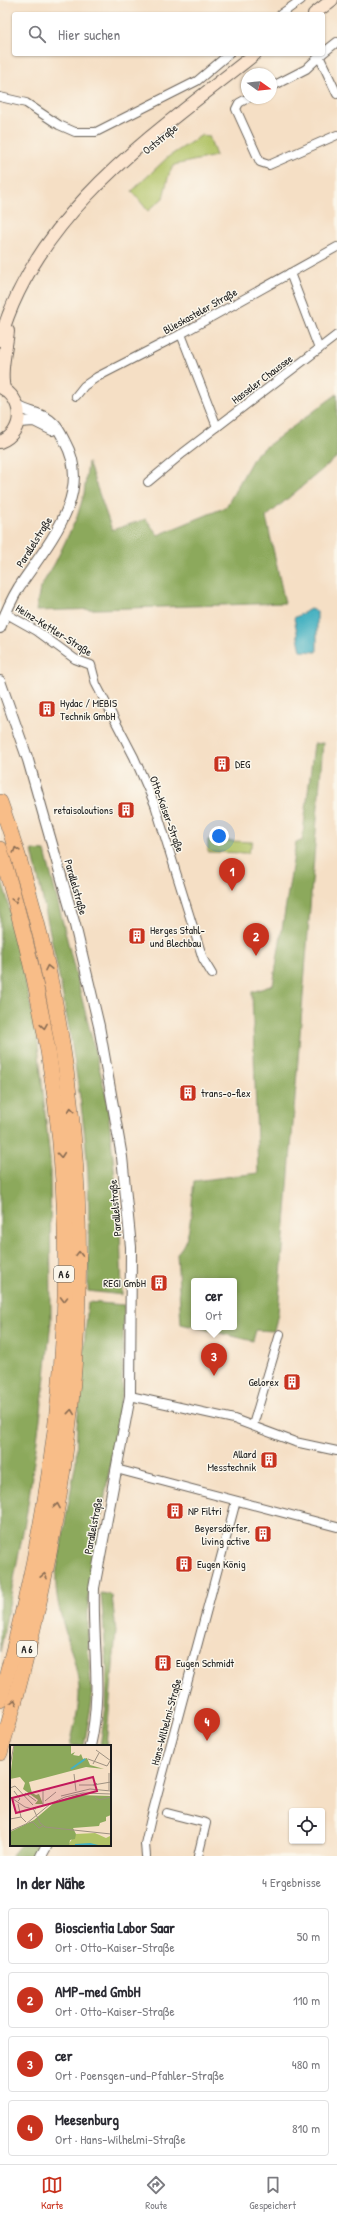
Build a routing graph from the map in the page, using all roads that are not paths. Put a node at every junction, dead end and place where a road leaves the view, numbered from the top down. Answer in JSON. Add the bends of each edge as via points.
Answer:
{"nodes":[{"id":1,"x":301,"y":0,"type":"edge"},
{"id":2,"x":322,"y":0,"type":"edge"},
{"id":3,"x":332,"y":0,"type":"edge"},
{"id":4,"x":284,"y":12,"type":"edge"},
{"id":5,"x":307,"y":12,"type":"edge"},
{"id":6,"x":317,"y":12,"type":"edge"},
{"id":7,"x":337,"y":42,"type":"edge"},
{"id":8,"x":325,"y":52,"type":"edge"},
{"id":9,"x":227,"y":56,"type":"edge"},
{"id":10,"x":253,"y":56,"type":"edge"},
{"id":11,"x":263,"y":56,"type":"edge"},
{"id":12,"x":320,"y":56,"type":"edge"},
{"id":13,"x":321,"y":56,"type":"edge"},
{"id":14,"x":277,"y":84,"type":"edge"},
{"id":15,"x":337,"y":94,"type":"edge"},
{"id":16,"x":0,"y":97,"type":"edge"},
{"id":17,"x":241,"y":102,"type":"edge"},
{"id":18,"x":337,"y":135,"type":"edge"},
{"id":19,"x":58,"y":228,"type":"junction"},
{"id":20,"x":337,"y":247,"type":"edge"},
{"id":21,"x":290,"y":273,"type":"junction"},
{"id":22,"x":8,"y":319,"type":"junction"},
{"id":23,"x":181,"y":334,"type":"junction"},
{"id":24,"x":337,"y":335,"type":"edge"},
{"id":25,"x":0,"y":340,"type":"edge"},
{"id":26,"x":319,"y":349,"type":"junction"},
{"id":27,"x":2,"y":388,"type":"edge"},
{"id":28,"x":76,"y":396,"type":"dead end"},
{"id":29,"x":19,"y":407,"type":"junction"},
{"id":30,"x":19,"y":422,"type":"junction"},
{"id":31,"x":217,"y":427,"type":"junction"},
{"id":32,"x":65,"y":441,"type":"junction"},
{"id":33,"x":0,"y":442,"type":"edge"},
{"id":34,"x":148,"y":482,"type":"dead end"},
{"id":35,"x":5,"y":613,"type":"junction"},
{"id":36,"x":0,"y":628,"type":"edge"},
{"id":37,"x":91,"y":665,"type":"joint"},
{"id":38,"x":0,"y":681,"type":"edge"},
{"id":39,"x":0,"y":802,"type":"edge"},
{"id":40,"x":0,"y":849,"type":"edge"},
{"id":41,"x":212,"y":974,"type":"dead end"},
{"id":42,"x":280,"y":1334,"type":"dead end"},
{"id":43,"x":130,"y":1396,"type":"junction"},
{"id":44,"x":253,"y":1425,"type":"junction"},
{"id":45,"x":337,"y":1451,"type":"edge"},
{"id":46,"x":116,"y":1469,"type":"junction"},
{"id":47,"x":236,"y":1501,"type":"junction"},
{"id":48,"x":337,"y":1527,"type":"edge"},
{"id":49,"x":0,"y":1700,"type":"edge"},
{"id":50,"x":90,"y":1745,"type":"edge"},
{"id":51,"x":0,"y":1753,"type":"edge"},
{"id":52,"x":167,"y":1813,"type":"dead end"},
{"id":53,"x":46,"y":1846,"type":"edge"},
{"id":54,"x":41,"y":1856,"type":"edge"},
{"id":55,"x":146,"y":1856,"type":"edge"},
{"id":56,"x":198,"y":1856,"type":"edge"}],
"edges":[{"from":1,"to":4,"type":"street"},
{"from":2,"to":5,"type":"main road"},
{"from":3,"to":6,"type":"main road"},
{"from":7,"to":8,"type":"street"},
{"from":9,"to":16,"type":"street","via":[[197,81],[96,132],[75,132],[59,125],[26,103]]},
{"from":10,"to":19,"type":"main road","name":"Oststraße","via":[[112,170]]},
{"from":11,"to":19,"type":"main road","name":"Oststraße","via":[[116,175]]},
{"from":12,"to":14,"type":"street","via":[[306,69]]},
{"from":13,"to":15,"type":"street"},
{"from":17,"to":18,"type":"street","via":[[236,109],[260,162],[264,164],[269,165]]},
{"from":19,"to":22,"type":"main road","name":"Oststraße","via":[[27,276]]},
{"from":20,"to":21,"type":"street","name":"Blieskasteler Straße"},
{"from":21,"to":23,"type":"street","name":"Blieskasteler Straße"},
{"from":21,"to":26,"type":"street"},
{"from":22,"to":25,"type":"main road","name":"Oststraße"},
{"from":22,"to":27,"type":"main road","name":"Oststraße"},
{"from":23,"to":28,"type":"street","name":"Blieskasteler Straße","via":[[97,377],[84,386]]},
{"from":23,"to":31,"type":"street"},
{"from":24,"to":26,"type":"street","name":"Hasseler Chaussee"},
{"from":26,"to":31,"type":"street","name":"Hasseler Chaussee"},
{"from":27,"to":29,"type":"main road","via":[[16,400]]},
{"from":29,"to":30,"type":"main road"},
{"from":29,"to":32,"type":"street","name":"Parallelstraße","via":[[54,424]]},
{"from":30,"to":32,"type":"street","name":"Parallelstraße","via":[[34,421],[45,425]]},
{"from":30,"to":33,"type":"main road","via":[[11,435]]},
{"from":31,"to":34,"type":"street","name":"Hasseler Chaussee"},
{"from":32,"to":35,"type":"street","name":"Parallelstraße","via":[[73,461],[70,502],[54,536],[18,588]]},
{"from":35,"to":36,"type":"street","name":"Parallelstraße"},
{"from":35,"to":37,"type":"street","name":"Heinz-Kettler-Straße","via":[[37,631],[75,659]]},
{"from":37,"to":41,"type":"street","name":"Otto-Kaiser-Straße","via":[[96,684],[134,757],[155,806],[203,959]]},
{"from":38,"to":43,"type":"street","name":"Parallelstraße","via":[[28,760],[75,925],[112,1092],[122,1157],[131,1247]]},
{"from":51,"to":39,"type":"highway","number":"A 6","one_way":true,"via":[[36,1614],[67,1451],[78,1319],[79,1246],[74,1134],[60,1026],[43,943]]},
{"from":40,"to":49,"type":"highway","number":"A 6","one_way":true,"via":[[27,943],[44,1023],[59,1134],[65,1244],[63,1327],[52,1448],[36,1543]]},
{"from":42,"to":44,"type":"street"},
{"from":43,"to":44,"type":"street"},
{"from":43,"to":46,"type":"street","name":"Parallelstraße"},
{"from":44,"to":45,"type":"street","via":[[295,1442]]},
{"from":46,"to":47,"type":"street"},
{"from":46,"to":50,"type":"street","name":"Parallelstraße","via":[[94,1588],[98,1697]]},
{"from":47,"to":48,"type":"street"},
{"from":47,"to":55,"type":"street","name":"Hans-Wilhelmi-Straße","via":[[151,1818],[145,1844]]},
{"from":52,"to":56,"type":"street","via":[[206,1824]]},
{"from":53,"to":54,"type":"street"}]}
